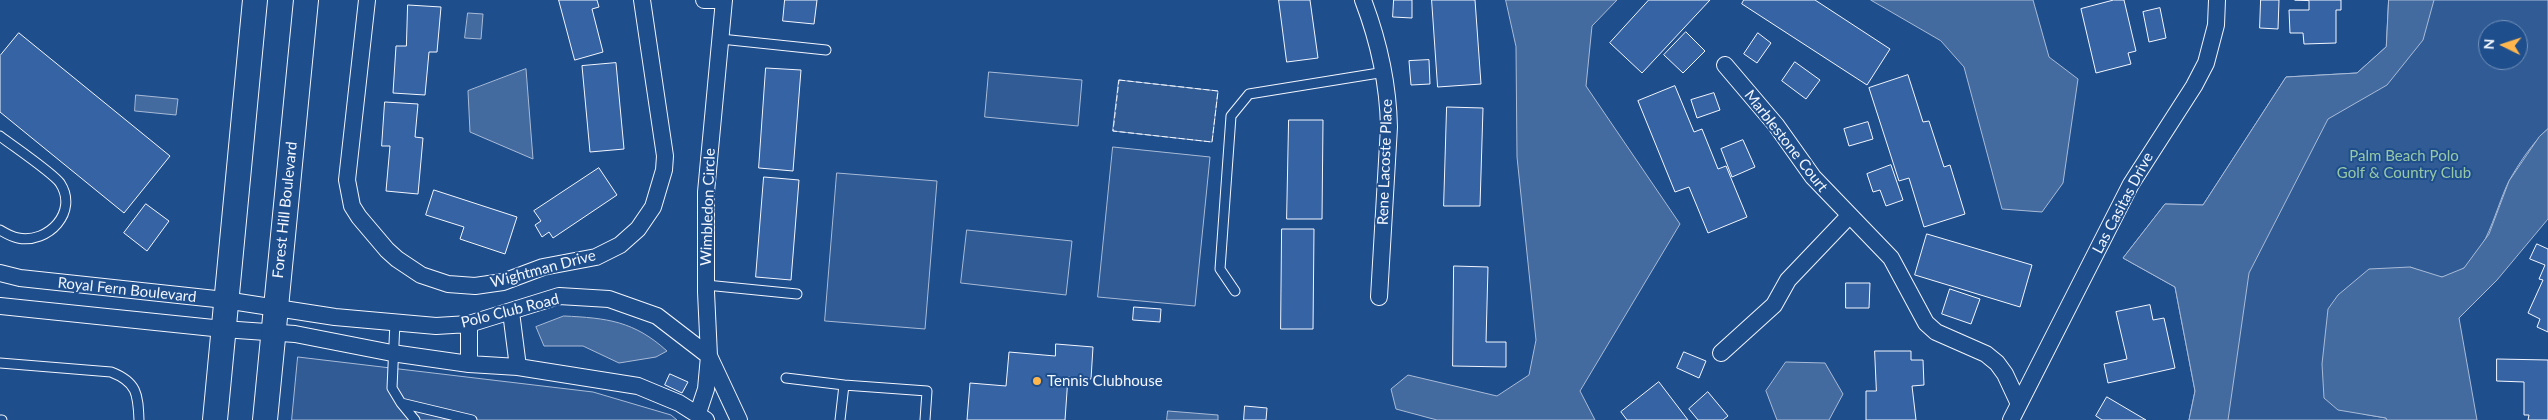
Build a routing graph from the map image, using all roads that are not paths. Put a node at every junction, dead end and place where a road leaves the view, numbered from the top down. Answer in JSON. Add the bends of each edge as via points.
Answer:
{"nodes":[{"id":1,"x":255,"y":0,"type":"edge"},
{"id":2,"x":306,"y":0,"type":"edge"},
{"id":3,"x":367,"y":0,"type":"edge"},
{"id":4,"x":642,"y":0,"type":"edge"},
{"id":5,"x":704,"y":0,"type":"edge"},
{"id":6,"x":723,"y":0,"type":"edge"},
{"id":7,"x":1363,"y":0,"type":"edge"},
{"id":8,"x":2217,"y":0,"type":"edge"},
{"id":9,"x":720,"y":39,"type":"junction"},
{"id":10,"x":826,"y":50,"type":"dead end"},
{"id":11,"x":1725,"y":65,"type":"dead end"},
{"id":12,"x":1385,"y":72,"type":"junction"},
{"id":13,"x":0,"y":136,"type":"edge"},
{"id":14,"x":1849,"y":216,"type":"junction"},
{"id":15,"x":0,"y":230,"type":"edge"},
{"id":16,"x":0,"y":273,"type":"edge"},
{"id":17,"x":706,"y":284,"type":"junction"},
{"id":18,"x":1235,"y":292,"type":"dead end"},
{"id":19,"x":797,"y":294,"type":"dead end"},
{"id":20,"x":1379,"y":297,"type":"dead end"},
{"id":21,"x":226,"y":300,"type":"junction"},
{"id":22,"x":0,"y":306,"type":"edge"},
{"id":23,"x":265,"y":307,"type":"junction"},
{"id":24,"x":511,"y":312,"type":"junction"},
{"id":25,"x":395,"y":322,"type":"junction"},
{"id":26,"x":469,"y":324,"type":"junction"},
{"id":27,"x":224,"y":329,"type":"junction"},
{"id":28,"x":274,"y":332,"type":"junction"},
{"id":29,"x":392,"y":353,"type":"junction"},
{"id":30,"x":1721,"y":353,"type":"dead end"},
{"id":31,"x":709,"y":356,"type":"junction"},
{"id":32,"x":0,"y":363,"type":"edge"},
{"id":33,"x":469,"y":364,"type":"junction"},
{"id":34,"x":518,"y":367,"type":"junction"},
{"id":35,"x":786,"y":378,"type":"dead end"},
{"id":36,"x":844,"y":385,"type":"junction"},
{"id":37,"x":401,"y":403,"type":"junction"},
{"id":38,"x":2019,"y":404,"type":"junction"},
{"id":39,"x":702,"y":416,"type":"edge"},
{"id":40,"x":139,"y":420,"type":"edge"},
{"id":41,"x":215,"y":420,"type":"edge"},
{"id":42,"x":265,"y":420,"type":"edge"},
{"id":43,"x":415,"y":420,"type":"edge"},
{"id":44,"x":472,"y":420,"type":"edge"},
{"id":45,"x":739,"y":420,"type":"edge"},
{"id":46,"x":840,"y":420,"type":"edge"},
{"id":47,"x":925,"y":420,"type":"edge"},
{"id":48,"x":2011,"y":420,"type":"edge"}],
"edges":[{"from":1,"to":21,"type":"main road"},
{"from":2,"to":23,"type":"main road","name":"Forest Hill Boulevard"},
{"from":3,"to":4,"type":"street","name":"Wightman Drive","via":[[347,180],[352,206],[367,228],[409,268],[448,284],[476,286],[503,282],[543,267],[596,257],[626,240],[653,207],[662,183],[665,156]]},
{"from":5,"to":6,"type":"street","name":"Wimbledon Circle"},
{"from":6,"to":9,"type":"street","name":"Wimbledon Circle"},
{"from":7,"to":12,"type":"street","name":"Rene Lacoste Place","via":[[1377,36]]},
{"from":8,"to":38,"type":"street","name":"Las Casitas Drive","via":[[2206,63],[2131,184]]},
{"from":9,"to":10,"type":"lane"},
{"from":9,"to":17,"type":"street","name":"Wimbledon Circle","via":[[706,192]]},
{"from":11,"to":14,"type":"street","name":"Marblestone Court","via":[[1776,125],[1813,178]]},
{"from":12,"to":18,"type":"lane","via":[[1249,94],[1231,116],[1220,269]]},
{"from":12,"to":20,"type":"street","name":"Rene Lacoste Place","via":[[1389,126]]},
{"from":13,"to":15,"type":"lane","via":[[60,183],[67,200],[60,224],[43,235],[18,238]]},
{"from":14,"to":30,"type":"street","via":[[1788,280],[1774,304]]},
{"from":14,"to":38,"type":"street","name":"Marblestone Court","via":[[1891,258],[1926,323],[1936,332],[1986,354],[1997,363]]},
{"from":16,"to":21,"type":"street","name":"Royal Fern Boulevard","via":[[20,278]]},
{"from":17,"to":19,"type":"lane"},
{"from":17,"to":31,"type":"street","name":"Wimbledon Circle"},
{"from":21,"to":23,"type":"street","name":"Royal Fern Boulevard"},
{"from":21,"to":27,"type":"main road"},
{"from":22,"to":27,"type":"street","name":"Royal Fern Boulevard"},
{"from":23,"to":25,"type":"street","name":"Polo Club Road"},
{"from":23,"to":28,"type":"main road","name":"Forest Hill Boulevard"},
{"from":24,"to":26,"type":"street","name":"Polo Club Road"},
{"from":24,"to":31,"type":"street","name":"Polo Club Road","via":[[559,296],[609,299],[657,316]]},
{"from":24,"to":34,"type":"street"},
{"from":25,"to":26,"type":"street","name":"Polo Club Road","via":[[436,326]]},
{"from":25,"to":29,"type":"lane"},
{"from":26,"to":33,"type":"street"},
{"from":27,"to":28,"type":"street","name":"Royal Fern Boulevard"},
{"from":27,"to":41,"type":"main road"},
{"from":28,"to":29,"type":"street"},
{"from":28,"to":42,"type":"main road","name":"Forest Hill Boulevard"},
{"from":29,"to":33,"type":"street"},
{"from":29,"to":37,"type":"lane","via":[[392,388]]},
{"from":31,"to":39,"type":"street","name":"Wimbledon Circle"},
{"from":31,"to":45,"type":"street","name":"Polo Club Road"},
{"from":32,"to":40,"type":"lane","via":[[111,372],[133,385]]},
{"from":33,"to":34,"type":"street"},
{"from":34,"to":39,"type":"street","via":[[638,386]]},
{"from":35,"to":36,"type":"lane"},
{"from":36,"to":46,"type":"lane"},
{"from":36,"to":47,"type":"lane","via":[[927,392]]},
{"from":37,"to":43,"type":"lane"},
{"from":37,"to":44,"type":"lane"},
{"from":38,"to":48,"type":"street","name":"Las Casitas Drive"}]}
